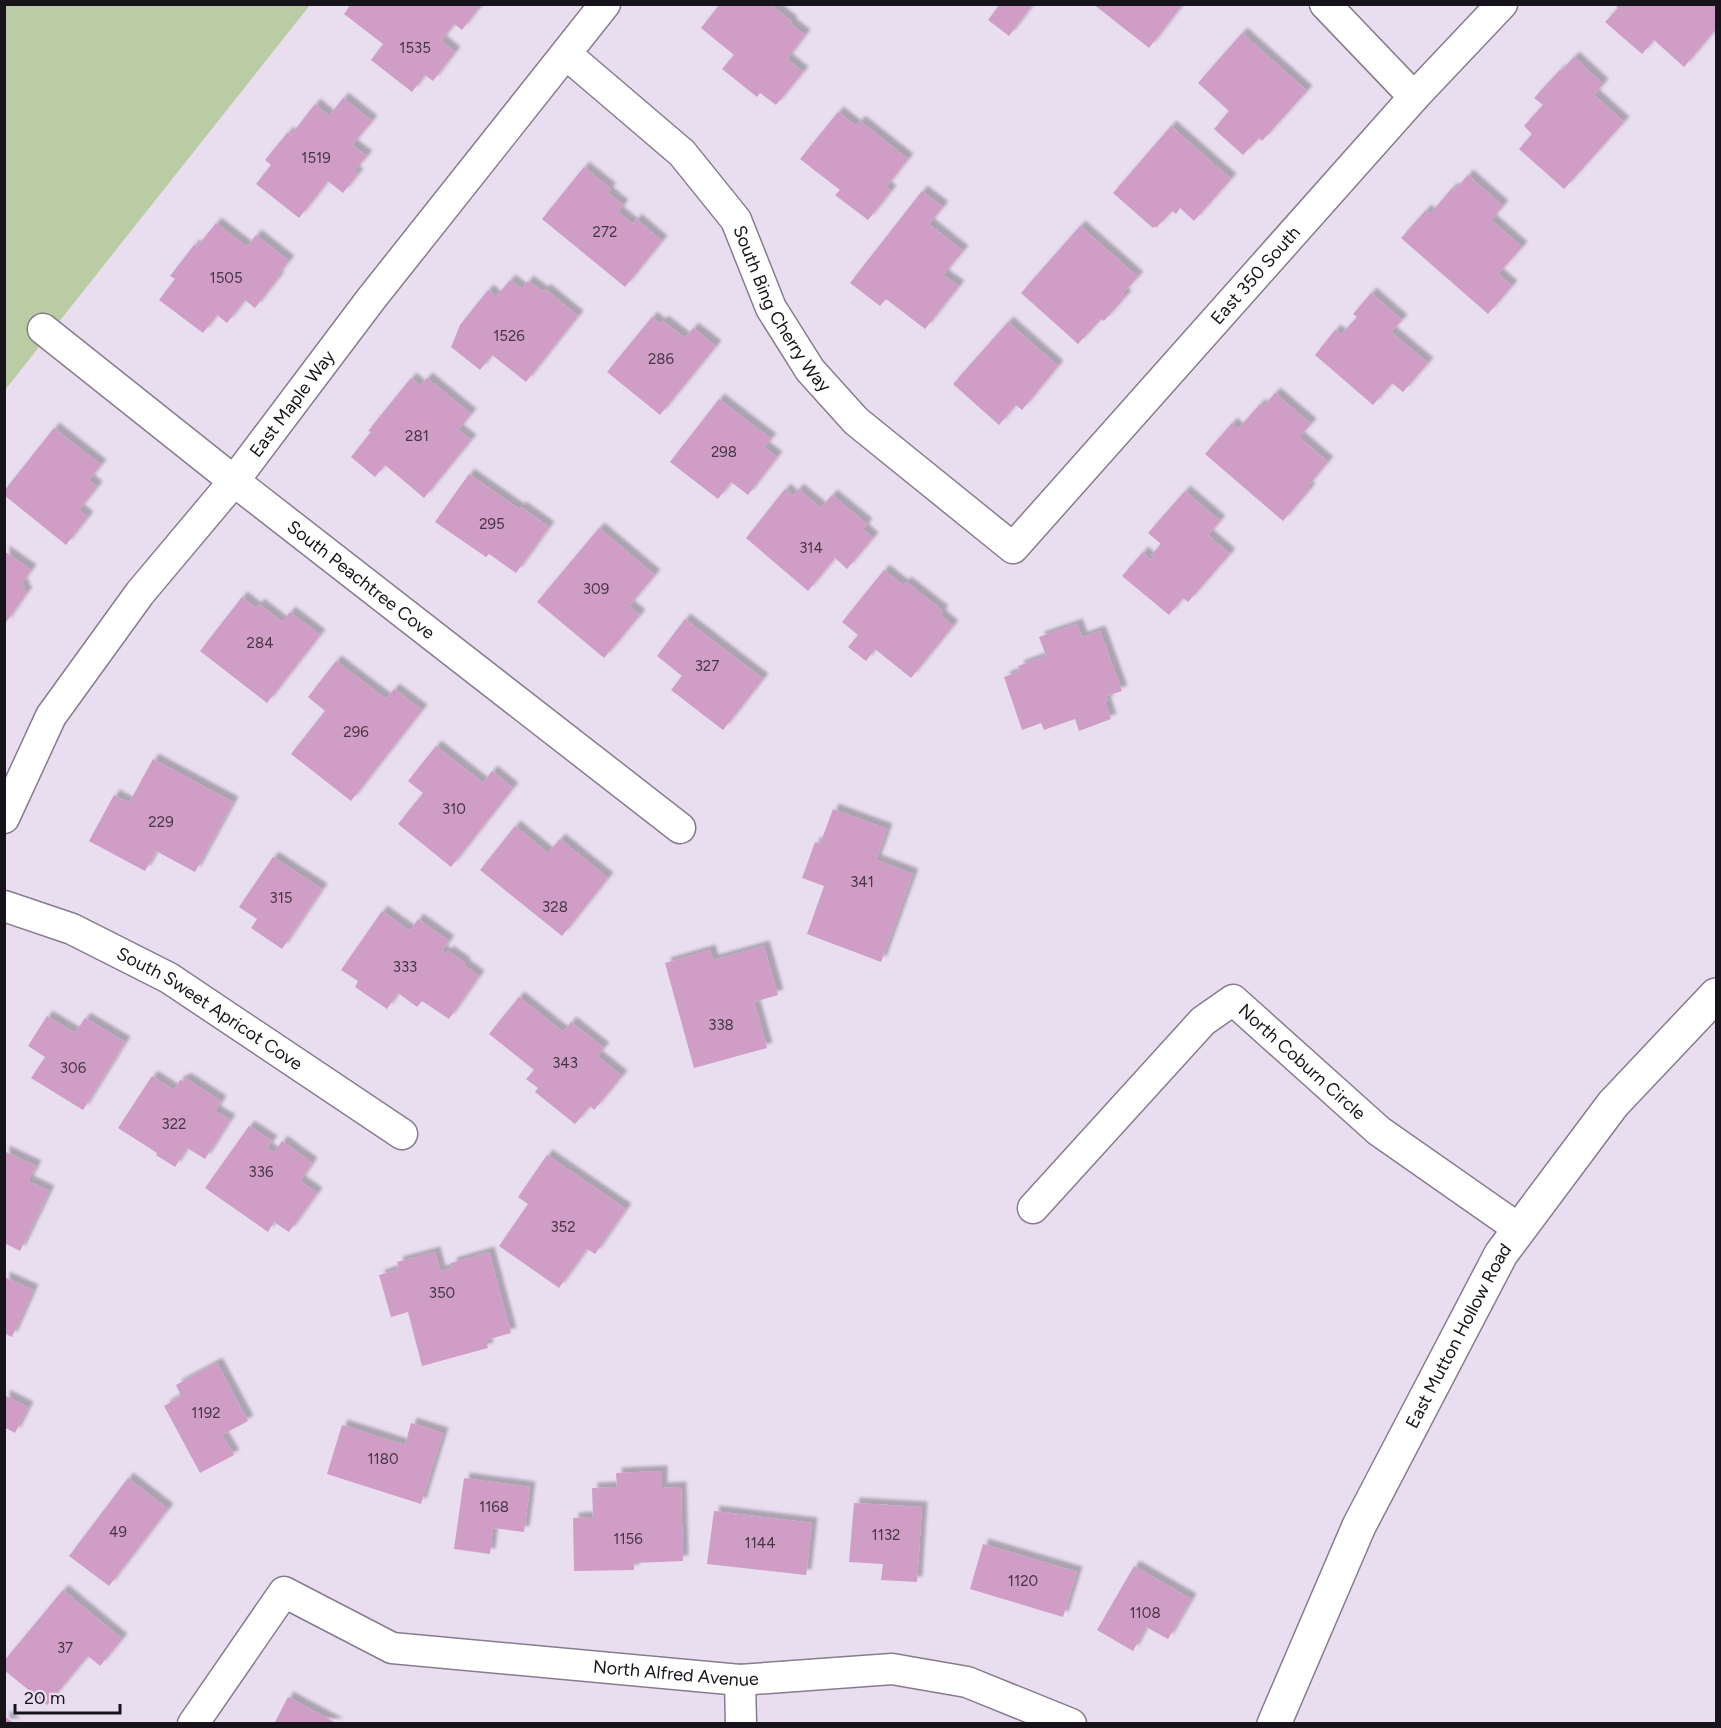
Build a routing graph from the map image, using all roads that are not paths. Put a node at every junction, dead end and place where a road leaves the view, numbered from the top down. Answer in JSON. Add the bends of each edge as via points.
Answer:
{"nodes":[{"id":1,"x":605,"y":4,"type":"edge"},
{"id":2,"x":1325,"y":4,"type":"edge"},
{"id":3,"x":1502,"y":4,"type":"edge"},
{"id":4,"x":566,"y":54,"type":"junction"},
{"id":5,"x":1414,"y":97,"type":"junction"},
{"id":6,"x":44,"y":329,"type":"dead end"},
{"id":7,"x":234,"y":482,"type":"junction"},
{"id":8,"x":1013,"y":548,"type":"joint"},
{"id":9,"x":4,"y":818,"type":"edge"},
{"id":10,"x":680,"y":828,"type":"dead end"},
{"id":11,"x":4,"y":906,"type":"edge"},
{"id":12,"x":1716,"y":995,"type":"edge"},
{"id":13,"x":402,"y":1134,"type":"dead end"},
{"id":14,"x":1033,"y":1208,"type":"dead end"},
{"id":15,"x":1519,"y":1229,"type":"junction"},
{"id":16,"x":740,"y":1680,"type":"junction"},
{"id":17,"x":193,"y":1724,"type":"edge"},
{"id":18,"x":741,"y":1724,"type":"edge"},
{"id":19,"x":1071,"y":1724,"type":"edge"},
{"id":20,"x":1274,"y":1724,"type":"edge"}],
"edges":[{"from":1,"to":4,"type":"street","name":"East Maple Way"},
{"from":2,"to":5,"type":"street"},
{"from":3,"to":5,"type":"street","name":"East 350 South"},
{"from":4,"to":7,"type":"street","name":"East Maple Way","via":[[371,299]]},
{"from":4,"to":8,"type":"street","name":"South Bing Cherry Way","via":[[682,153],[736,220],[771,308],[810,370],[856,421]]},
{"from":5,"to":8,"type":"street","name":"East 350 South"},
{"from":6,"to":7,"type":"street","name":"South Peachtree Cove"},
{"from":7,"to":9,"type":"street","name":"East Maple Way","via":[[140,593],[51,716]]},
{"from":7,"to":10,"type":"street","name":"South Peachtree Cove"},
{"from":11,"to":13,"type":"street","name":"South Sweet Apricot Cove","via":[[72,929],[169,978]]},
{"from":12,"to":15,"type":"street","name":"East Mutton Hollow Road","via":[[1613,1104]]},
{"from":14,"to":15,"type":"street","name":"North Coburn Circle","via":[[1203,1021],[1233,1000],[1379,1131]]},
{"from":15,"to":20,"type":"street","name":"East Mutton Hollow Road","via":[[1501,1254],[1359,1526]]},
{"from":16,"to":17,"type":"street","name":"North Alfred Avenue","via":[[392,1648],[284,1592]]},
{"from":16,"to":18,"type":"street"},
{"from":16,"to":19,"type":"street","name":"North Alfred Avenue","via":[[892,1669],[967,1682]]}]}
